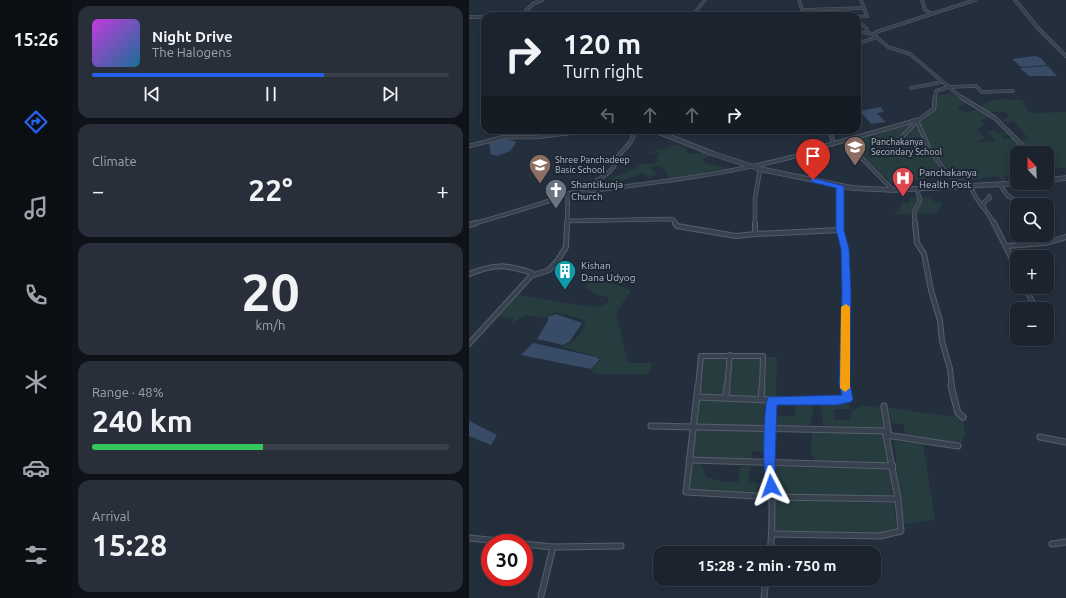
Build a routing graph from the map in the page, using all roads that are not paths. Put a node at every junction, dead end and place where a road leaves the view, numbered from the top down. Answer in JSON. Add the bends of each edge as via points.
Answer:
{"nodes":[{"id":1,"x":542,"y":0,"type":"edge"},
{"id":2,"x":705,"y":0,"type":"edge"},
{"id":3,"x":799,"y":0,"type":"edge"},
{"id":4,"x":861,"y":0,"type":"edge"},
{"id":5,"x":922,"y":0,"type":"edge"},
{"id":6,"x":975,"y":0,"type":"edge"},
{"id":7,"x":1015,"y":0,"type":"edge"},
{"id":8,"x":864,"y":8,"type":"junction"},
{"id":9,"x":802,"y":10,"type":"joint"},
{"id":10,"x":526,"y":12,"type":"edge"},
{"id":11,"x":697,"y":12,"type":"edge"},
{"id":12,"x":929,"y":13,"type":"junction"},
{"id":13,"x":469,"y":17,"type":"edge"},
{"id":14,"x":481,"y":17,"type":"edge"},
{"id":15,"x":861,"y":17,"type":"edge"},
{"id":16,"x":861,"y":22,"type":"edge"},
{"id":17,"x":861,"y":32,"type":"edge"},
{"id":18,"x":866,"y":32,"type":"junction"},
{"id":19,"x":875,"y":34,"type":"junction"},
{"id":20,"x":877,"y":37,"type":"junction"},
{"id":21,"x":861,"y":43,"type":"edge"},
{"id":22,"x":1066,"y":56,"type":"edge"},
{"id":23,"x":942,"y":82,"type":"junction"},
{"id":24,"x":948,"y":87,"type":"junction"},
{"id":25,"x":911,"y":88,"type":"dead end"},
{"id":26,"x":1013,"y":91,"type":"dead end"},
{"id":27,"x":917,"y":121,"type":"junction"},
{"id":28,"x":561,"y":134,"type":"edge"},
{"id":29,"x":634,"y":134,"type":"edge"},
{"id":30,"x":664,"y":134,"type":"edge"},
{"id":31,"x":830,"y":134,"type":"edge"},
{"id":32,"x":845,"y":141,"type":"junction"},
{"id":33,"x":832,"y":144,"type":"junction"},
{"id":34,"x":883,"y":144,"type":"dead end"},
{"id":35,"x":469,"y":146,"type":"edge"},
{"id":36,"x":1023,"y":146,"type":"edge"},
{"id":37,"x":752,"y":166,"type":"junction"},
{"id":38,"x":760,"y":169,"type":"junction"},
{"id":39,"x":963,"y":175,"type":"dead end"},
{"id":40,"x":1066,"y":178,"type":"edge"},
{"id":41,"x":1054,"y":179,"type":"edge"},
{"id":42,"x":1010,"y":184,"type":"edge"},
{"id":43,"x":1000,"y":185,"type":"junction"},
{"id":44,"x":840,"y":186,"type":"junction"},
{"id":45,"x":971,"y":187,"type":"junction"},
{"id":46,"x":917,"y":189,"type":"junction"},
{"id":47,"x":893,"y":190,"type":"junction"},
{"id":48,"x":568,"y":194,"type":"junction"},
{"id":49,"x":989,"y":196,"type":"dead end"},
{"id":50,"x":1011,"y":198,"type":"edge"},
{"id":51,"x":984,"y":208,"type":"junction"},
{"id":52,"x":568,"y":221,"type":"junction"},
{"id":53,"x":469,"y":225,"type":"edge"},
{"id":54,"x":840,"y":230,"type":"junction"},
{"id":55,"x":755,"y":234,"type":"junction"},
{"id":56,"x":1066,"y":237,"type":"edge"},
{"id":57,"x":1007,"y":246,"type":"junction"},
{"id":58,"x":1010,"y":253,"type":"edge"},
{"id":59,"x":469,"y":274,"type":"edge"},
{"id":60,"x":531,"y":276,"type":"junction"},
{"id":61,"x":469,"y":344,"type":"edge"},
{"id":62,"x":729,"y":355,"type":"junction"},
{"id":63,"x":698,"y":397,"type":"junction"},
{"id":64,"x":726,"y":398,"type":"junction"},
{"id":65,"x":761,"y":400,"type":"junction"},
{"id":66,"x":772,"y":400,"type":"junction"},
{"id":67,"x":884,"y":406,"type":"dead end"},
{"id":68,"x":963,"y":417,"type":"dead end"},
{"id":69,"x":651,"y":426,"type":"dead end"},
{"id":70,"x":694,"y":427,"type":"junction"},
{"id":71,"x":770,"y":430,"type":"junction"},
{"id":72,"x":887,"y":433,"type":"junction"},
{"id":73,"x":1040,"y":437,"type":"dead end"},
{"id":74,"x":1066,"y":442,"type":"edge"},
{"id":75,"x":958,"y":446,"type":"dead end"},
{"id":76,"x":689,"y":460,"type":"junction"},
{"id":77,"x":769,"y":464,"type":"junction"},
{"id":78,"x":893,"y":466,"type":"junction"},
{"id":79,"x":772,"y":497,"type":"junction"},
{"id":80,"x":898,"y":499,"type":"junction"},
{"id":81,"x":773,"y":534,"type":"junction"},
{"id":82,"x":469,"y":538,"type":"edge"},
{"id":83,"x":481,"y":539,"type":"edge"},
{"id":84,"x":1066,"y":542,"type":"edge"},
{"id":85,"x":1052,"y":544,"type":"dead end"},
{"id":86,"x":533,"y":545,"type":"edge"},
{"id":87,"x":621,"y":546,"type":"dead end"},
{"id":88,"x":771,"y":546,"type":"edge"},
{"id":89,"x":553,"y":547,"type":"junction"},
{"id":90,"x":765,"y":586,"type":"edge"},
{"id":91,"x":541,"y":596,"type":"dead end"},
{"id":92,"x":764,"y":598,"type":"edge"}],
"edges":[{"from":1,"to":10,"type":"street","via":[[529,7]]},
{"from":2,"to":11,"type":"street"},
{"from":3,"to":9,"type":"street"},
{"from":4,"to":8,"type":"street"},
{"from":5,"to":12,"type":"street","via":[[925,10]]},
{"from":6,"to":12,"type":"street"},
{"from":7,"to":22,"type":"street"},
{"from":8,"to":9,"type":"street"},
{"from":8,"to":15,"type":"street","via":[[867,16]]},
{"from":12,"to":19,"type":"street"},
{"from":13,"to":14,"type":"street"},
{"from":16,"to":18,"type":"street","via":[[867,29]]},
{"from":17,"to":18,"type":"street"},
{"from":18,"to":19,"type":"street"},
{"from":19,"to":20,"type":"street"},
{"from":20,"to":21,"type":"street"},
{"from":20,"to":23,"type":"street","via":[[888,47],[910,54]]},
{"from":23,"to":24,"type":"street"},
{"from":23,"to":25,"type":"street"},
{"from":24,"to":26,"type":"street","via":[[961,84],[966,87],[975,86],[982,92]]},
{"from":24,"to":27,"type":"street","via":[[936,91],[934,109]]},
{"from":24,"to":36,"type":"street","via":[[1003,124]]},
{"from":27,"to":32,"type":"street"},
{"from":27,"to":34,"type":"street","via":[[898,141]]},
{"from":27,"to":39,"type":"street","via":[[930,150],[947,173]]},
{"from":28,"to":35,"type":"street","via":[[504,137]]},
{"from":29,"to":48,"type":"street","via":[[633,140],[617,157],[613,168]]},
{"from":30,"to":37,"type":"street"},
{"from":31,"to":33,"type":"street"},
{"from":32,"to":33,"type":"street"},
{"from":32,"to":47,"type":"street"},
{"from":33,"to":37,"type":"street","via":[[794,157]]},
{"from":37,"to":38,"type":"street"},
{"from":37,"to":48,"type":"street"},
{"from":38,"to":44,"type":"street"},
{"from":38,"to":55,"type":"street","via":[[755,200]]},
{"from":40,"to":41,"type":"street"},
{"from":42,"to":43,"type":"street"},
{"from":43,"to":45,"type":"street"},
{"from":43,"to":50,"type":"street"},
{"from":44,"to":47,"type":"street"},
{"from":44,"to":54,"type":"street"},
{"from":45,"to":46,"type":"street"},
{"from":45,"to":51,"type":"street","via":[[975,199]]},
{"from":46,"to":47,"type":"street"},
{"from":46,"to":68,"type":"street","via":[[920,201],[914,212],[917,243],[924,254],[940,321],[952,392],[958,413]]},
{"from":48,"to":52,"type":"street"},
{"from":48,"to":53,"type":"street"},
{"from":49,"to":51,"type":"street","via":[[990,198],[984,202]]},
{"from":51,"to":57,"type":"street"},
{"from":52,"to":55,"type":"street","via":[[669,219],[674,220],[677,226],[735,236]]},
{"from":52,"to":60,"type":"street","via":[[566,247],[558,260],[549,270]]},
{"from":54,"to":55,"type":"street"},
{"from":54,"to":66,"type":"street","via":[[845,256],[847,293],[847,399]]},
{"from":56,"to":57,"type":"street","via":[[1046,243]]},
{"from":57,"to":58,"type":"street"},
{"from":59,"to":60,"type":"street","via":[[489,266],[517,268],[532,273]]},
{"from":60,"to":61,"type":"street"},
{"from":62,"to":63,"type":"street","via":[[701,356]]},
{"from":62,"to":64,"type":"street"},
{"from":62,"to":65,"type":"street","via":[[763,356]]},
{"from":63,"to":64,"type":"street"},
{"from":63,"to":70,"type":"street"},
{"from":64,"to":65,"type":"street"},
{"from":65,"to":66,"type":"street"},
{"from":66,"to":71,"type":"street"},
{"from":67,"to":72,"type":"street"},
{"from":69,"to":70,"type":"street"},
{"from":70,"to":71,"type":"street"},
{"from":70,"to":76,"type":"street"},
{"from":71,"to":72,"type":"street"},
{"from":71,"to":77,"type":"street"},
{"from":72,"to":75,"type":"street"},
{"from":72,"to":78,"type":"street"},
{"from":73,"to":74,"type":"street"},
{"from":76,"to":77,"type":"street"},
{"from":76,"to":79,"type":"street","via":[[686,492]]},
{"from":77,"to":78,"type":"street"},
{"from":77,"to":79,"type":"street"},
{"from":78,"to":80,"type":"street"},
{"from":79,"to":80,"type":"street"},
{"from":79,"to":81,"type":"street"},
{"from":80,"to":81,"type":"street","via":[[901,531],[880,536]]},
{"from":81,"to":88,"type":"street"},
{"from":82,"to":83,"type":"street"},
{"from":84,"to":85,"type":"street"},
{"from":86,"to":89,"type":"street"},
{"from":87,"to":89,"type":"street"},
{"from":89,"to":91,"type":"street"},
{"from":90,"to":92,"type":"street"}]}
